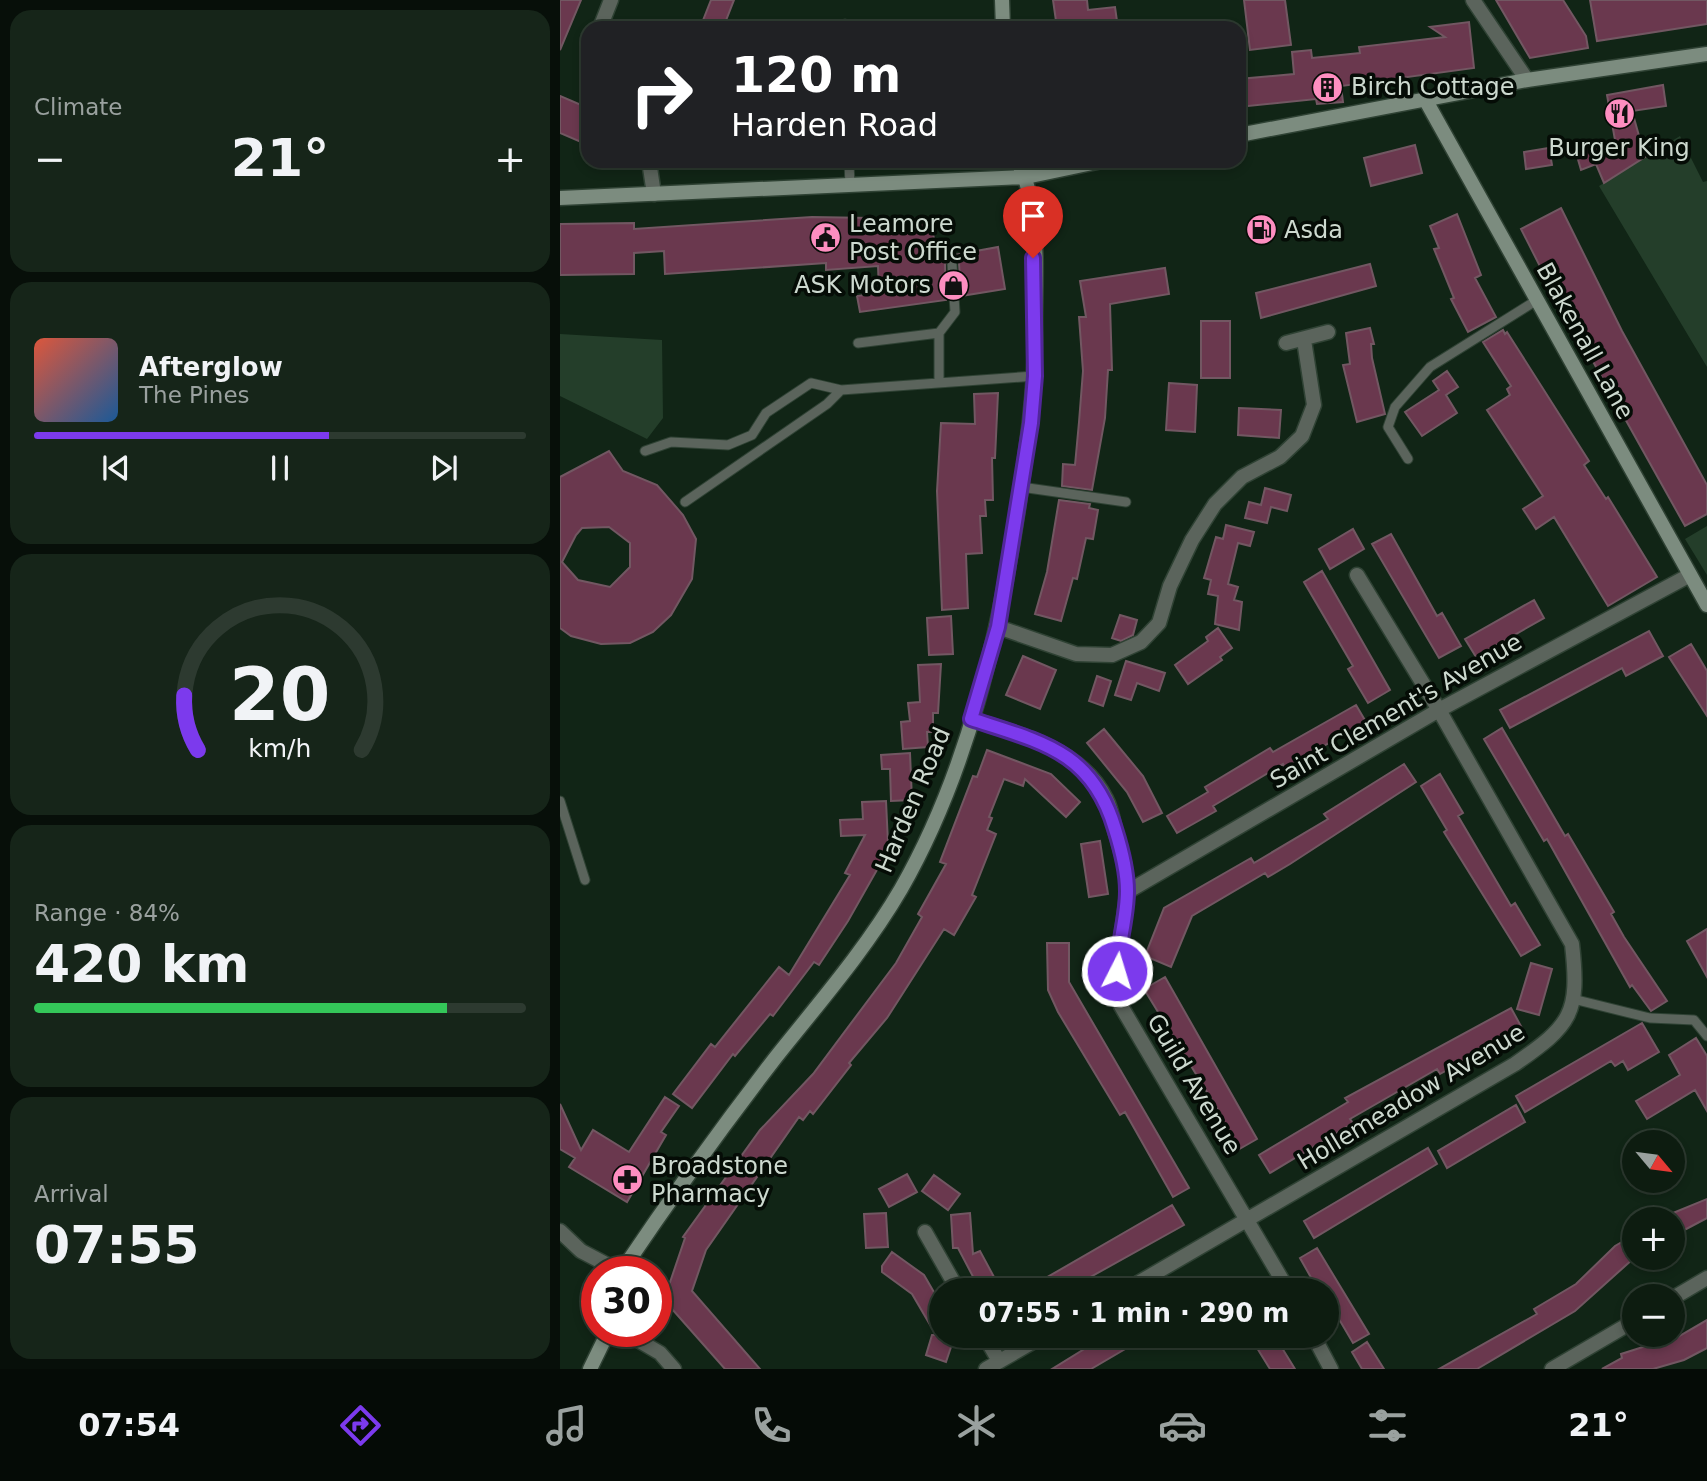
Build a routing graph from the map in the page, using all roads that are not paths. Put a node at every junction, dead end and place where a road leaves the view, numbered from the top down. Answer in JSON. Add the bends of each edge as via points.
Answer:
{"nodes":[{"id":1,"x":611,"y":0,"type":"edge"},
{"id":2,"x":1002,"y":0,"type":"edge"},
{"id":3,"x":1473,"y":0,"type":"edge"},
{"id":4,"x":603,"y":21,"type":"edge"},
{"id":5,"x":1003,"y":21,"type":"edge"},
{"id":6,"x":1707,"y":54,"type":"edge"},
{"id":7,"x":1527,"y":80,"type":"junction"},
{"id":8,"x":1425,"y":99,"type":"junction"},
{"id":9,"x":1246,"y":134,"type":"edge"},
{"id":10,"x":650,"y":168,"type":"edge"},
{"id":11,"x":849,"y":168,"type":"edge"},
{"id":12,"x":1021,"y":168,"type":"edge"},
{"id":13,"x":1069,"y":168,"type":"edge"},
{"id":14,"x":1026,"y":177,"type":"junction"},
{"id":15,"x":850,"y":186,"type":"junction"},
{"id":16,"x":654,"y":194,"type":"junction"},
{"id":17,"x":560,"y":198,"type":"edge"},
{"id":18,"x":952,"y":264,"type":"dead end"},
{"id":19,"x":1537,"y":300,"type":"junction"},
{"id":20,"x":1328,"y":332,"type":"dead end"},
{"id":21,"x":939,"y":333,"type":"junction"},
{"id":22,"x":1304,"y":340,"type":"junction"},
{"id":23,"x":858,"y":343,"type":"dead end"},
{"id":24,"x":1286,"y":343,"type":"dead end"},
{"id":25,"x":1035,"y":376,"type":"junction"},
{"id":26,"x":939,"y":383,"type":"junction"},
{"id":27,"x":841,"y":390,"type":"junction"},
{"id":28,"x":645,"y":451,"type":"dead end"},
{"id":29,"x":1408,"y":458,"type":"dead end"},
{"id":30,"x":1021,"y":487,"type":"junction"},
{"id":31,"x":685,"y":502,"type":"dead end"},
{"id":32,"x":1126,"y":502,"type":"dead end"},
{"id":33,"x":1357,"y":575,"type":"dead end"},
{"id":34,"x":1690,"y":575,"type":"junction"},
{"id":35,"x":1707,"y":605,"type":"edge"},
{"id":36,"x":998,"y":627,"type":"junction"},
{"id":37,"x":1439,"y":710,"type":"junction"},
{"id":38,"x":971,"y":719,"type":"junction"},
{"id":39,"x":560,"y":801,"type":"edge"},
{"id":40,"x":585,"y":880,"type":"dead end"},
{"id":41,"x":1127,"y":892,"type":"junction"},
{"id":42,"x":1573,"y":999,"type":"junction"},
{"id":43,"x":1707,"y":1036,"type":"edge"},
{"id":44,"x":1250,"y":1220,"type":"junction"},
{"id":45,"x":560,"y":1231,"type":"edge"},
{"id":46,"x":925,"y":1232,"type":"dead end"},
{"id":47,"x":591,"y":1256,"type":"edge"},
{"id":48,"x":632,"y":1256,"type":"edge"},
{"id":49,"x":951,"y":1278,"type":"edge"},
{"id":50,"x":1147,"y":1278,"type":"edge"},
{"id":51,"x":1281,"y":1278,"type":"edge"},
{"id":52,"x":1707,"y":1278,"type":"edge"},
{"id":53,"x":1685,"y":1291,"type":"edge"},
{"id":54,"x":1622,"y":1328,"type":"edge"},
{"id":55,"x":601,"y":1347,"type":"edge"},
{"id":56,"x":650,"y":1347,"type":"edge"},
{"id":57,"x":988,"y":1348,"type":"edge"},
{"id":58,"x":1022,"y":1348,"type":"edge"},
{"id":59,"x":1320,"y":1348,"type":"edge"},
{"id":60,"x":993,"y":1365,"type":"edge"},
{"id":61,"x":590,"y":1369,"type":"edge"},
{"id":62,"x":674,"y":1369,"type":"edge"},
{"id":63,"x":1331,"y":1369,"type":"edge"},
{"id":64,"x":1552,"y":1369,"type":"edge"}],
"edges":[{"from":1,"to":4,"type":"street"},
{"from":2,"to":5,"type":"street"},
{"from":3,"to":7,"type":"street"},
{"from":6,"to":7,"type":"street"},
{"from":7,"to":8,"type":"street"},
{"from":8,"to":9,"type":"street"},
{"from":8,"to":19,"type":"street","name":"Blakenall Lane"},
{"from":10,"to":16,"type":"street"},
{"from":11,"to":15,"type":"lane"},
{"from":12,"to":14,"type":"street"},
{"from":13,"to":14,"type":"street"},
{"from":14,"to":15,"type":"street"},
{"from":14,"to":25,"type":"street","name":"Harden Road","via":[[1032,218]]},
{"from":15,"to":16,"type":"street"},
{"from":16,"to":17,"type":"street"},
{"from":18,"to":21,"type":"lane","via":[[956,312]]},
{"from":19,"to":29,"type":"lane","via":[[1436,362],[1395,407],[1388,427]]},
{"from":19,"to":34,"type":"street","name":"Blakenall Lane"},
{"from":20,"to":22,"type":"street"},
{"from":21,"to":23,"type":"lane"},
{"from":21,"to":26,"type":"lane"},
{"from":22,"to":24,"type":"street"},
{"from":22,"to":36,"type":"street","via":[[1314,405],[1302,436],[1280,457],[1242,477],[1215,505],[1170,586],[1159,623],[1141,642],[1112,655],[1076,654]]},
{"from":25,"to":26,"type":"lane"},
{"from":25,"to":30,"type":"street","name":"Harden Road"},
{"from":26,"to":27,"type":"lane"},
{"from":27,"to":28,"type":"lane","via":[[811,383],[766,413],[752,435],[728,445],[671,442]]},
{"from":27,"to":31,"type":"lane"},
{"from":30,"to":32,"type":"lane"},
{"from":30,"to":36,"type":"street","name":"Harden Road"},
{"from":33,"to":37,"type":"street","name":"Hollemeadow Avenue"},
{"from":34,"to":35,"type":"street","name":"Blakenall Lane"},
{"from":34,"to":37,"type":"street","name":"Saint Clement's Avenue"},
{"from":36,"to":38,"type":"street","name":"Harden Road"},
{"from":37,"to":41,"type":"street","name":"Saint Clement's Avenue"},
{"from":37,"to":42,"type":"street","name":"Hollemeadow Avenue","via":[[1572,944],[1577,984]]},
{"from":38,"to":41,"type":"street","name":"Guild Avenue","via":[[1038,741],[1088,773],[1107,799],[1122,852]]},
{"from":38,"to":48,"type":"street","name":"Harden Road","via":[[924,846],[900,891],[871,936],[705,1149]]},
{"from":39,"to":40,"type":"lane"},
{"from":41,"to":44,"type":"street","name":"Guild Avenue","via":[[1118,955],[1121,1006]]},
{"from":42,"to":43,"type":"lane","via":[[1650,1018],[1694,1020]]},
{"from":42,"to":44,"type":"street","name":"Hollemeadow Avenue","via":[[1568,1019],[1552,1038],[1515,1064]]},
{"from":44,"to":50,"type":"street","name":"Hollemeadow Avenue"},
{"from":44,"to":51,"type":"street","name":"Guild Avenue"},
{"from":45,"to":47,"type":"street"},
{"from":46,"to":49,"type":"street"},
{"from":52,"to":53,"type":"street"},
{"from":54,"to":64,"type":"street"},
{"from":55,"to":61,"type":"street"},
{"from":56,"to":62,"type":"street"},
{"from":57,"to":60,"type":"street"},
{"from":58,"to":60,"type":"street"},
{"from":59,"to":63,"type":"street"}]}
